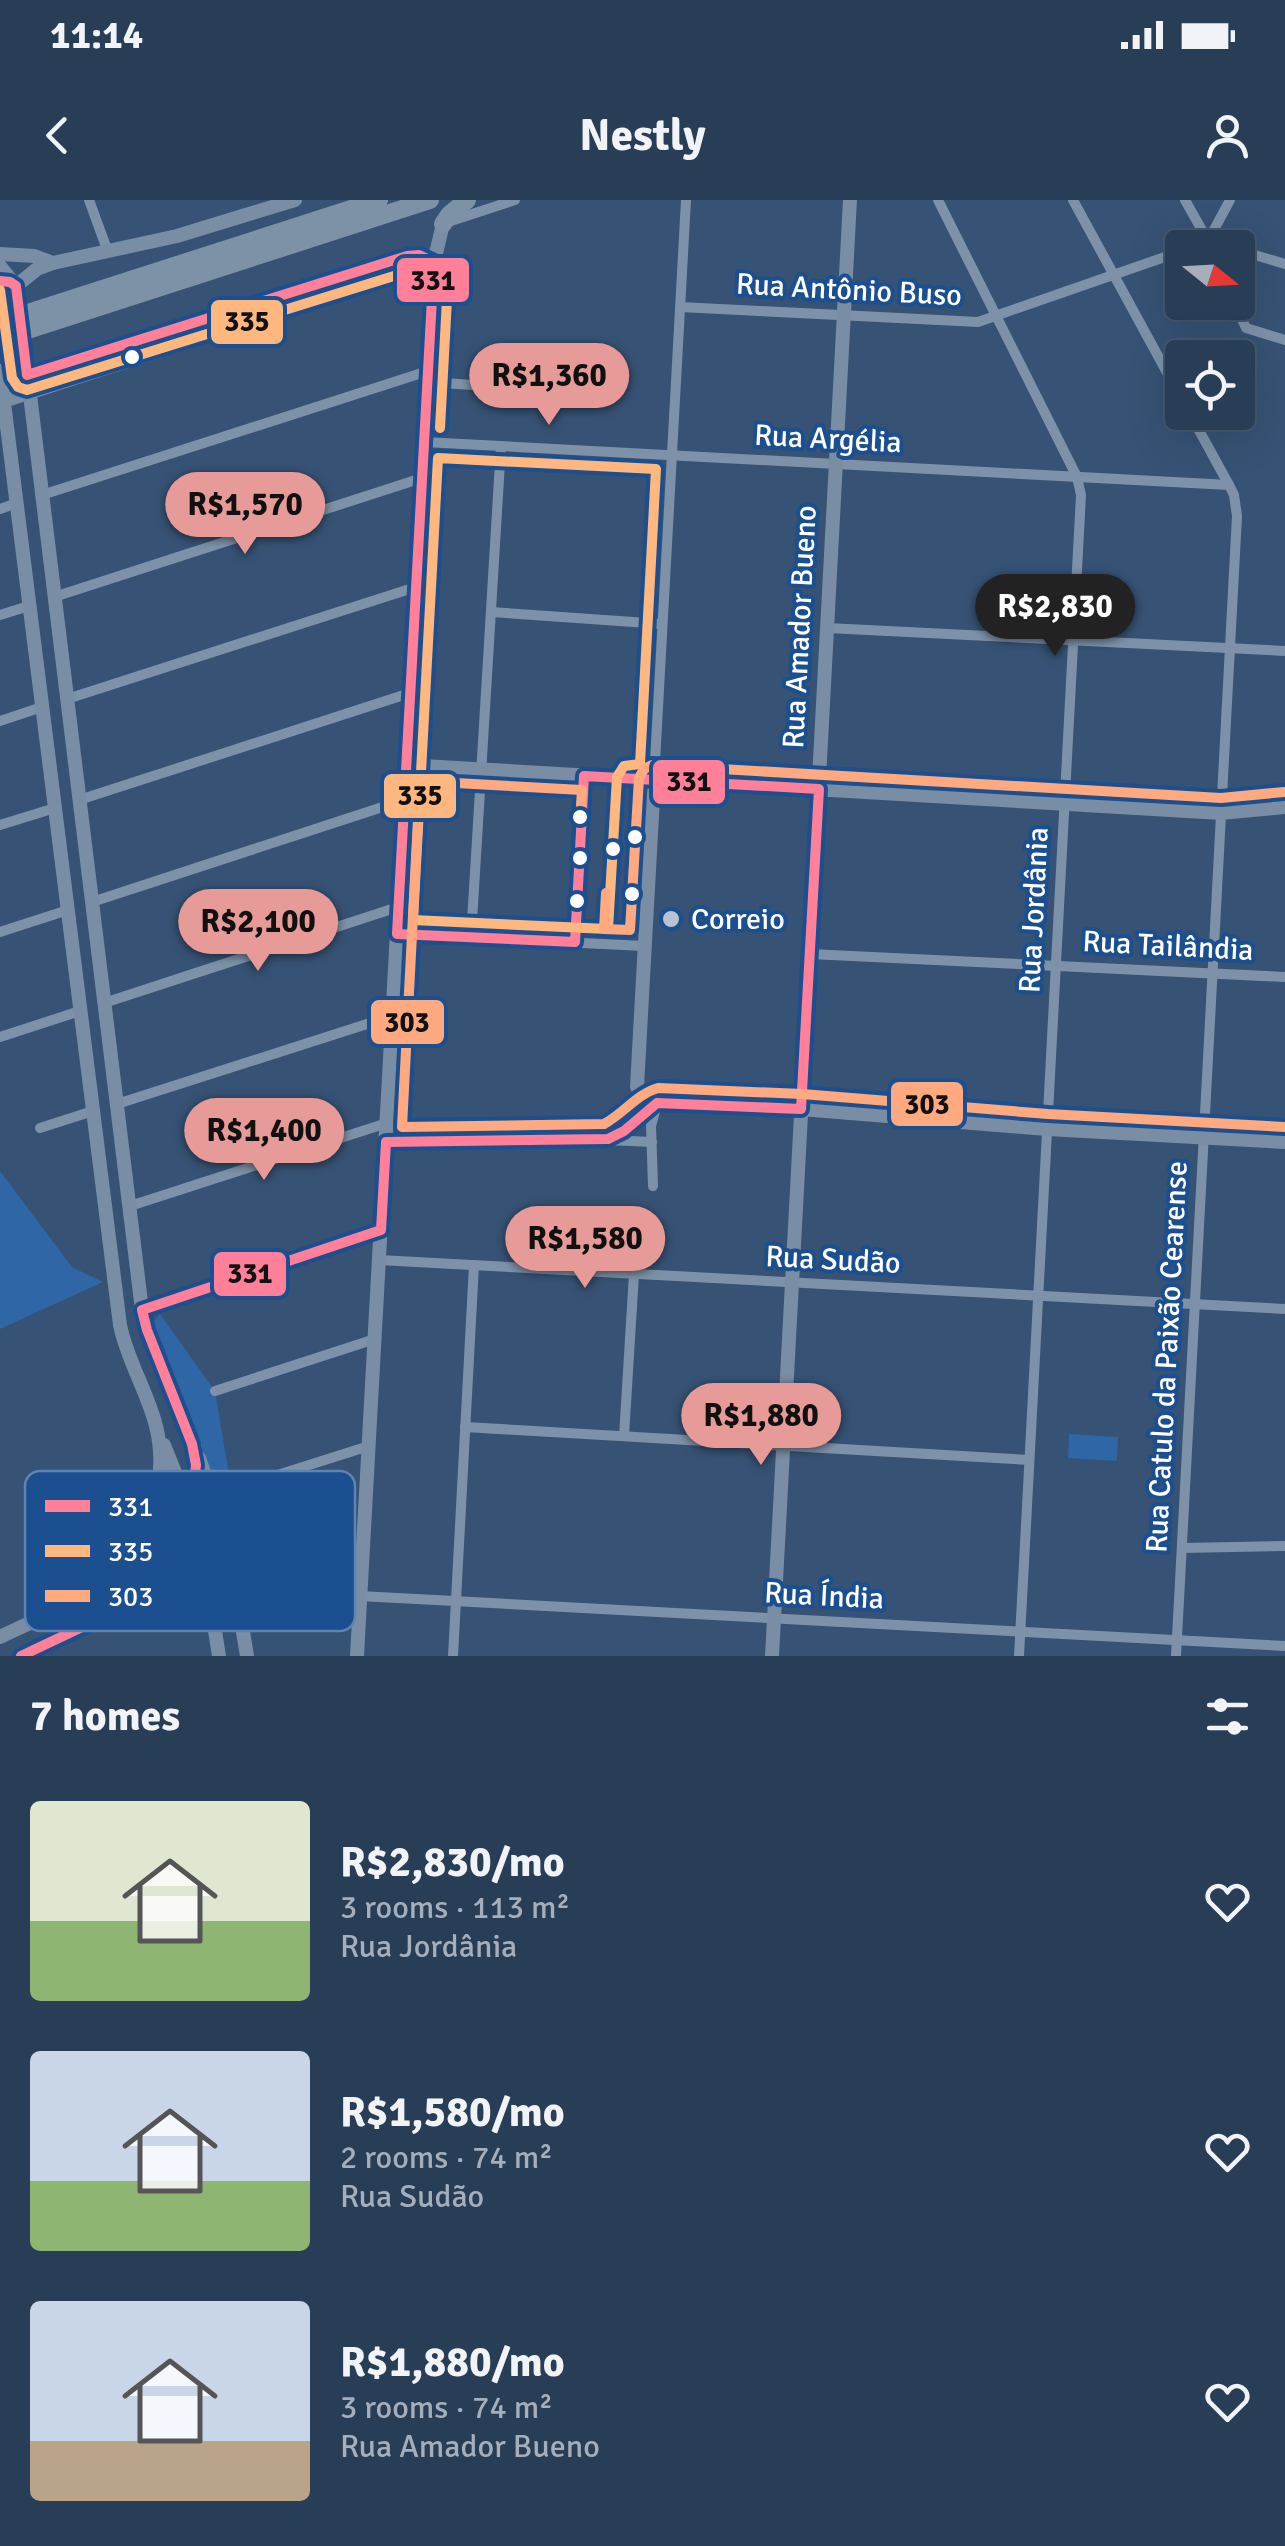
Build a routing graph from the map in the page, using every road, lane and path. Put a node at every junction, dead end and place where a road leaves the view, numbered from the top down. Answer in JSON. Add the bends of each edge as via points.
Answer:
{"nodes":[{"id":1,"x":89,"y":200,"type":"edge"},
{"id":2,"x":295,"y":200,"type":"edge"},
{"id":3,"x":379,"y":200,"type":"edge"},
{"id":4,"x":430,"y":200,"type":"edge"},
{"id":5,"x":467,"y":200,"type":"edge"},
{"id":6,"x":515,"y":200,"type":"edge"},
{"id":7,"x":686,"y":200,"type":"edge"},
{"id":8,"x":850,"y":200,"type":"edge"},
{"id":9,"x":938,"y":200,"type":"edge"},
{"id":10,"x":1073,"y":200,"type":"edge"},
{"id":11,"x":1185,"y":200,"type":"edge"},
{"id":12,"x":1230,"y":200,"type":"edge"},
{"id":13,"x":271,"y":204,"type":"edge"},
{"id":14,"x":442,"y":224,"type":"junction"},
{"id":15,"x":1202,"y":230,"type":"edge"},
{"id":16,"x":1216,"y":230,"type":"edge"},
{"id":17,"x":108,"y":252,"type":"junction"},
{"id":18,"x":0,"y":254,"type":"edge"},
{"id":19,"x":1255,"y":255,"type":"edge"},
{"id":20,"x":1165,"y":256,"type":"edge"},
{"id":21,"x":434,"y":262,"type":"junction"},
{"id":22,"x":54,"y":263,"type":"junction"},
{"id":23,"x":1285,"y":264,"type":"edge"},
{"id":24,"x":0,"y":265,"type":"edge"},
{"id":25,"x":1114,"y":275,"type":"junction"},
{"id":26,"x":0,"y":281,"type":"edge"},
{"id":27,"x":17,"y":293,"type":"junction"},
{"id":28,"x":680,"y":307,"type":"junction"},
{"id":29,"x":844,"y":316,"type":"junction"},
{"id":30,"x":996,"y":317,"type":"junction"},
{"id":31,"x":1242,"y":320,"type":"edge"},
{"id":32,"x":0,"y":322,"type":"edge"},
{"id":33,"x":0,"y":339,"type":"edge"},
{"id":34,"x":1285,"y":340,"type":"edge"},
{"id":35,"x":25,"y":354,"type":"dead end"},
{"id":36,"x":1165,"y":369,"type":"edge"},
{"id":37,"x":0,"y":372,"type":"edge"},
{"id":38,"x":27,"y":375,"type":"junction"},
{"id":39,"x":428,"y":376,"type":"junction"},
{"id":40,"x":29,"y":392,"type":"junction"},
{"id":41,"x":612,"y":394,"type":"dead end"},
{"id":42,"x":2,"y":401,"type":"edge"},
{"id":43,"x":1200,"y":430,"type":"edge"},
{"id":44,"x":424,"y":442,"type":"junction"},
{"id":45,"x":501,"y":446,"type":"junction"},
{"id":46,"x":672,"y":455,"type":"junction"},
{"id":47,"x":836,"y":464,"type":"junction"},
{"id":48,"x":1077,"y":477,"type":"junction"},
{"id":49,"x":422,"y":478,"type":"junction"},
{"id":50,"x":1229,"y":485,"type":"junction"},
{"id":51,"x":42,"y":495,"type":"junction"},
{"id":52,"x":16,"y":503,"type":"junction"},
{"id":53,"x":0,"y":508,"type":"edge"},
{"id":54,"x":45,"y":522,"type":"junction"},
{"id":55,"x":20,"y":529,"type":"junction"},
{"id":56,"x":50,"y":563,"type":"junction"},
{"id":57,"x":24,"y":564,"type":"junction"},
{"id":58,"x":416,"y":587,"type":"junction"},
{"id":59,"x":54,"y":598,"type":"junction"},
{"id":60,"x":30,"y":606,"type":"junction"},
{"id":61,"x":491,"y":612,"type":"junction"},
{"id":62,"x":0,"y":616,"type":"edge"},
{"id":63,"x":662,"y":624,"type":"junction"},
{"id":64,"x":827,"y":628,"type":"junction"},
{"id":65,"x":1074,"y":640,"type":"junction"},
{"id":66,"x":1230,"y":648,"type":"junction"},
{"id":67,"x":1285,"y":651,"type":"edge"},
{"id":68,"x":410,"y":693,"type":"junction"},
{"id":69,"x":67,"y":699,"type":"junction"},
{"id":70,"x":42,"y":707,"type":"junction"},
{"id":71,"x":0,"y":721,"type":"edge"},
{"id":72,"x":406,"y":766,"type":"junction"},
{"id":73,"x":482,"y":770,"type":"junction"},
{"id":74,"x":654,"y":780,"type":"junction"},
{"id":75,"x":819,"y":790,"type":"junction"},
{"id":76,"x":79,"y":800,"type":"junction"},
{"id":77,"x":404,"y":800,"type":"junction"},
{"id":78,"x":1064,"y":804,"type":"junction"},
{"id":79,"x":1285,"y":807,"type":"edge"},
{"id":80,"x":55,"y":808,"type":"junction"},
{"id":81,"x":1222,"y":813,"type":"junction"},
{"id":82,"x":0,"y":826,"type":"edge"},
{"id":83,"x":85,"y":845,"type":"junction"},
{"id":84,"x":60,"y":851,"type":"junction"},
{"id":85,"x":90,"y":884,"type":"junction"},
{"id":86,"x":66,"y":890,"type":"junction"},
{"id":87,"x":92,"y":902,"type":"junction"},
{"id":88,"x":398,"y":907,"type":"junction"},
{"id":89,"x":68,"y":910,"type":"junction"},
{"id":90,"x":0,"y":932,"type":"edge"},
{"id":91,"x":397,"y":934,"type":"junction"},
{"id":92,"x":471,"y":938,"type":"junction"},
{"id":93,"x":644,"y":946,"type":"junction"},
{"id":94,"x":810,"y":954,"type":"junction"},
{"id":95,"x":1056,"y":966,"type":"junction"},
{"id":96,"x":1213,"y":973,"type":"junction"},
{"id":97,"x":1285,"y":977,"type":"edge"},
{"id":98,"x":104,"y":1003,"type":"junction"},
{"id":99,"x":80,"y":1011,"type":"junction"},
{"id":100,"x":392,"y":1016,"type":"junction"},
{"id":101,"x":0,"y":1037,"type":"edge"},
{"id":102,"x":657,"y":1103,"type":"junction"},
{"id":103,"x":117,"y":1104,"type":"junction"},
{"id":104,"x":801,"y":1109,"type":"junction"},
{"id":105,"x":93,"y":1112,"type":"junction"},
{"id":106,"x":386,"y":1123,"type":"junction"},
{"id":107,"x":40,"y":1128,"type":"dead end"},
{"id":108,"x":1047,"y":1129,"type":"junction"},
{"id":109,"x":1204,"y":1136,"type":"junction"},
{"id":110,"x":121,"y":1138,"type":"junction"},
{"id":111,"x":597,"y":1140,"type":"junction"},
{"id":112,"x":386,"y":1142,"type":"junction"},
{"id":113,"x":652,"y":1142,"type":"junction"},
{"id":114,"x":1285,"y":1142,"type":"edge"},
{"id":115,"x":98,"y":1146,"type":"junction"},
{"id":116,"x":125,"y":1172,"type":"junction"},
{"id":117,"x":102,"y":1174,"type":"junction"},
{"id":118,"x":652,"y":1186,"type":"dead end"},
{"id":119,"x":130,"y":1206,"type":"junction"},
{"id":120,"x":381,"y":1230,"type":"junction"},
{"id":121,"x":379,"y":1260,"type":"junction"},
{"id":122,"x":474,"y":1265,"type":"junction"},
{"id":123,"x":634,"y":1274,"type":"junction"},
{"id":124,"x":792,"y":1282,"type":"junction"},
{"id":125,"x":1038,"y":1296,"type":"junction"},
{"id":126,"x":1195,"y":1304,"type":"junction"},
{"id":127,"x":142,"y":1310,"type":"junction"},
{"id":128,"x":1285,"y":1310,"type":"edge"},
{"id":129,"x":374,"y":1340,"type":"junction"},
{"id":130,"x":215,"y":1391,"type":"dead end"},
{"id":131,"x":156,"y":1426,"type":"junction"},
{"id":132,"x":465,"y":1427,"type":"junction"},
{"id":133,"x":624,"y":1436,"type":"junction"},
{"id":134,"x":369,"y":1446,"type":"junction"},
{"id":135,"x":784,"y":1446,"type":"junction"},
{"id":136,"x":195,"y":1447,"type":"junction"},
{"id":137,"x":1029,"y":1460,"type":"junction"},
{"id":138,"x":160,"y":1471,"type":"edge"},
{"id":139,"x":175,"y":1471,"type":"edge"},
{"id":140,"x":196,"y":1471,"type":"edge"},
{"id":141,"x":204,"y":1471,"type":"edge"},
{"id":142,"x":290,"y":1471,"type":"edge"},
{"id":143,"x":1285,"y":1546,"type":"edge"},
{"id":144,"x":1182,"y":1548,"type":"junction"},
{"id":145,"x":362,"y":1554,"type":"junction"},
{"id":146,"x":355,"y":1556,"type":"edge"},
{"id":147,"x":360,"y":1596,"type":"junction"},
{"id":148,"x":456,"y":1601,"type":"junction"},
{"id":149,"x":774,"y":1618,"type":"junction"},
{"id":150,"x":25,"y":1624,"type":"edge"},
{"id":151,"x":70,"y":1631,"type":"edge"},
{"id":152,"x":215,"y":1631,"type":"edge"},
{"id":153,"x":243,"y":1631,"type":"edge"},
{"id":154,"x":1020,"y":1631,"type":"junction"},
{"id":155,"x":0,"y":1636,"type":"edge"},
{"id":156,"x":1176,"y":1640,"type":"junction"},
{"id":157,"x":1285,"y":1646,"type":"edge"},
{"id":158,"x":21,"y":1656,"type":"edge"},
{"id":159,"x":219,"y":1656,"type":"edge"},
{"id":160,"x":247,"y":1656,"type":"edge"},
{"id":161,"x":357,"y":1656,"type":"edge"},
{"id":162,"x":453,"y":1656,"type":"edge"},
{"id":163,"x":772,"y":1656,"type":"edge"},
{"id":164,"x":1019,"y":1656,"type":"edge"},
{"id":165,"x":1176,"y":1656,"type":"edge"}],
"edges":[{"from":1,"to":17,"type":"street"},
{"from":2,"to":13,"type":"street"},
{"from":3,"to":32,"type":"highway"},
{"from":4,"to":33,"type":"highway"},
{"from":5,"to":14,"type":"highway"},
{"from":6,"to":14,"type":"street"},
{"from":7,"to":28,"type":"street"},
{"from":8,"to":29,"type":"street","name":"Rua Amador Bueno"},
{"from":9,"to":30,"type":"street","name":"Rua Jordânia"},
{"from":10,"to":25,"type":"street"},
{"from":11,"to":15,"type":"street"},
{"from":12,"to":16,"type":"street"},
{"from":13,"to":17,"type":"street"},
{"from":14,"to":21,"type":"street"},
{"from":17,"to":22,"type":"street"},
{"from":18,"to":22,"type":"street"},
{"from":19,"to":23,"type":"street"},
{"from":20,"to":25,"type":"street","name":"Rua Antônio Buso"},
{"from":21,"to":38,"type":"street","via":[[407,256]]},
{"from":21,"to":39,"type":"street"},
{"from":21,"to":40,"type":"street"},
{"from":22,"to":24,"type":"street"},
{"from":22,"to":27,"type":"street","via":[[38,269]]},
{"from":24,"to":27,"type":"street"},
{"from":25,"to":30,"type":"street","name":"Rua Antônio Buso"},
{"from":25,"to":36,"type":"street"},
{"from":26,"to":27,"type":"street"},
{"from":28,"to":29,"type":"street","name":"Rua Antônio Buso"},
{"from":28,"to":46,"type":"street"},
{"from":29,"to":30,"type":"street","name":"Rua Antônio Buso","via":[[969,322]]},
{"from":29,"to":47,"type":"street","name":"Rua Amador Bueno"},
{"from":30,"to":48,"type":"street","name":"Rua Jordânia"},
{"from":31,"to":34,"type":"street","via":[[1246,328]]},
{"from":35,"to":38,"type":"street"},
{"from":37,"to":42,"type":"street"},
{"from":38,"to":40,"type":"street"},
{"from":39,"to":41,"type":"street"},
{"from":39,"to":44,"type":"street"},
{"from":39,"to":51,"type":"street"},
{"from":40,"to":42,"type":"street"},
{"from":40,"to":51,"type":"street"},
{"from":42,"to":52,"type":"street"},
{"from":43,"to":50,"type":"street","name":"Rua Catulo da Paixão Cearense"},
{"from":44,"to":45,"type":"street","name":"Rua Argélia"},
{"from":44,"to":49,"type":"street"},
{"from":45,"to":46,"type":"street","name":"Rua Argélia"},
{"from":45,"to":61,"type":"street"},
{"from":46,"to":47,"type":"street","name":"Rua Argélia"},
{"from":46,"to":63,"type":"street"},
{"from":47,"to":48,"type":"street","name":"Rua Argélia"},
{"from":47,"to":64,"type":"street","name":"Rua Amador Bueno"},
{"from":48,"to":50,"type":"street","name":"Rua Argélia"},
{"from":48,"to":65,"type":"street","name":"Rua Jordânia"},
{"from":49,"to":58,"type":"street"},
{"from":49,"to":59,"type":"street"},
{"from":50,"to":66,"type":"street","name":"Rua Catulo da Paixão Cearense","via":[[1238,516]]},
{"from":51,"to":54,"type":"street"},
{"from":52,"to":53,"type":"street"},
{"from":52,"to":55,"type":"street"},
{"from":54,"to":55,"type":"street","via":[[40,537],[24,536]]},
{"from":54,"to":56,"type":"street"},
{"from":55,"to":57,"type":"street"},
{"from":56,"to":57,"type":"street","via":[[40,554]]},
{"from":56,"to":59,"type":"street"},
{"from":57,"to":60,"type":"street"},
{"from":58,"to":68,"type":"street"},
{"from":58,"to":69,"type":"street"},
{"from":59,"to":69,"type":"street"},
{"from":60,"to":62,"type":"street"},
{"from":60,"to":70,"type":"street"},
{"from":61,"to":63,"type":"street"},
{"from":61,"to":73,"type":"street"},
{"from":63,"to":74,"type":"street"},
{"from":64,"to":65,"type":"street"},
{"from":64,"to":75,"type":"street","name":"Rua Amador Bueno"},
{"from":65,"to":66,"type":"street"},
{"from":65,"to":78,"type":"street","name":"Rua Jordânia"},
{"from":66,"to":67,"type":"street"},
{"from":66,"to":81,"type":"street","name":"Rua Catulo da Paixão Cearense"},
{"from":68,"to":72,"type":"street"},
{"from":68,"to":76,"type":"street"},
{"from":69,"to":76,"type":"street"},
{"from":70,"to":71,"type":"street"},
{"from":70,"to":80,"type":"street"},
{"from":72,"to":73,"type":"street"},
{"from":72,"to":77,"type":"street"},
{"from":73,"to":74,"type":"street"},
{"from":73,"to":92,"type":"street"},
{"from":74,"to":75,"type":"street"},
{"from":74,"to":93,"type":"street"},
{"from":75,"to":78,"type":"street"},
{"from":75,"to":94,"type":"street","name":"Rua Amador Bueno"},
{"from":76,"to":83,"type":"street"},
{"from":77,"to":87,"type":"street"},
{"from":77,"to":88,"type":"street"},
{"from":78,"to":81,"type":"street"},
{"from":78,"to":95,"type":"street","name":"Rua Jordânia"},
{"from":79,"to":81,"type":"street"},
{"from":80,"to":82,"type":"street"},
{"from":80,"to":84,"type":"street"},
{"from":81,"to":96,"type":"street","name":"Rua Catulo da Paixão Cearense"},
{"from":83,"to":84,"type":"street","via":[[76,861]]},
{"from":83,"to":85,"type":"street"},
{"from":84,"to":86,"type":"street"},
{"from":85,"to":86,"type":"street","via":[[72,876]]},
{"from":85,"to":87,"type":"street"},
{"from":86,"to":89,"type":"street"},
{"from":87,"to":98,"type":"street"},
{"from":88,"to":91,"type":"street"},
{"from":88,"to":98,"type":"street"},
{"from":89,"to":90,"type":"street"},
{"from":89,"to":99,"type":"street"},
{"from":91,"to":92,"type":"street"},
{"from":91,"to":100,"type":"street"},
{"from":92,"to":93,"type":"street"},
{"from":93,"to":102,"type":"street","via":[[637,1087]]},
{"from":94,"to":95,"type":"street","name":"Rua Tailândia"},
{"from":94,"to":104,"type":"street","name":"Rua Amador Bueno"},
{"from":95,"to":96,"type":"street","name":"Rua Tailândia"},
{"from":95,"to":108,"type":"street","name":"Rua Jordânia"},
{"from":96,"to":97,"type":"street","name":"Rua Tailândia"},
{"from":96,"to":109,"type":"street","name":"Rua Catulo da Paixão Cearense"},
{"from":98,"to":103,"type":"street"},
{"from":99,"to":101,"type":"street"},
{"from":99,"to":105,"type":"street"},
{"from":100,"to":103,"type":"street"},
{"from":100,"to":106,"type":"street"},
{"from":102,"to":104,"type":"street"},
{"from":102,"to":111,"type":"street","via":[[617,1136]]},
{"from":102,"to":113,"type":"street"},
{"from":103,"to":110,"type":"street"},
{"from":104,"to":108,"type":"street"},
{"from":104,"to":124,"type":"street","name":"Rua Amador Bueno"},
{"from":105,"to":107,"type":"street"},
{"from":105,"to":115,"type":"street"},
{"from":106,"to":112,"type":"street"},
{"from":106,"to":119,"type":"street"},
{"from":108,"to":109,"type":"street"},
{"from":108,"to":125,"type":"street","name":"Rua Jordânia"},
{"from":109,"to":114,"type":"street"},
{"from":109,"to":126,"type":"street","name":"Rua Catulo da Paixão Cearense"},
{"from":110,"to":115,"type":"street","via":[[115,1149]]},
{"from":110,"to":116,"type":"street"},
{"from":111,"to":112,"type":"street"},
{"from":111,"to":113,"type":"street"},
{"from":112,"to":120,"type":"street"},
{"from":113,"to":118,"type":"street"},
{"from":115,"to":117,"type":"street"},
{"from":116,"to":117,"type":"street","via":[[116,1165]]},
{"from":116,"to":119,"type":"street"},
{"from":117,"to":131,"type":"street","via":[[123,1340]]},
{"from":119,"to":127,"type":"street"},
{"from":120,"to":121,"type":"street"},
{"from":120,"to":127,"type":"street"},
{"from":121,"to":122,"type":"street","name":"Rua Sudão"},
{"from":121,"to":129,"type":"street"},
{"from":122,"to":123,"type":"street","name":"Rua Sudão"},
{"from":122,"to":132,"type":"street"},
{"from":123,"to":124,"type":"street","name":"Rua Sudão"},
{"from":123,"to":133,"type":"street"},
{"from":124,"to":125,"type":"street","name":"Rua Sudão"},
{"from":124,"to":135,"type":"street","name":"Rua Amador Bueno"},
{"from":125,"to":126,"type":"street","name":"Rua Sudão"},
{"from":125,"to":137,"type":"street","name":"Rua Jordânia"},
{"from":126,"to":128,"type":"street","name":"Rua Sudão"},
{"from":126,"to":144,"type":"street","name":"Rua Catulo da Paixão Cearense"},
{"from":127,"to":136,"type":"street"},
{"from":129,"to":130,"type":"street"},
{"from":129,"to":134,"type":"street"},
{"from":131,"to":138,"type":"street"},
{"from":131,"to":139,"type":"street"},
{"from":132,"to":133,"type":"street"},
{"from":132,"to":148,"type":"street"},
{"from":133,"to":135,"type":"street"},
{"from":134,"to":142,"type":"street"},
{"from":134,"to":145,"type":"street"},
{"from":135,"to":137,"type":"street"},
{"from":135,"to":149,"type":"street","name":"Rua Amador Bueno"},
{"from":136,"to":140,"type":"street"},
{"from":136,"to":141,"type":"street"},
{"from":137,"to":154,"type":"street","name":"Rua Jordânia"},
{"from":143,"to":144,"type":"street"},
{"from":144,"to":156,"type":"street","name":"Rua Catulo da Paixão Cearense"},
{"from":145,"to":146,"type":"street"},
{"from":145,"to":147,"type":"street"},
{"from":147,"to":148,"type":"street","name":"Rua Índia"},
{"from":147,"to":161,"type":"street"},
{"from":148,"to":149,"type":"street","name":"Rua Índia"},
{"from":148,"to":162,"type":"street"},
{"from":149,"to":154,"type":"street","name":"Rua Índia"},
{"from":149,"to":163,"type":"street","name":"Rua Amador Bueno"},
{"from":150,"to":155,"type":"street"},
{"from":151,"to":158,"type":"street"},
{"from":152,"to":159,"type":"street"},
{"from":153,"to":160,"type":"street"},
{"from":154,"to":156,"type":"street","name":"Rua Índia"},
{"from":154,"to":164,"type":"street","name":"Rua Jordânia"},
{"from":156,"to":157,"type":"street","name":"Rua Índia"},
{"from":156,"to":165,"type":"street","name":"Rua Catulo da Paixão Cearense"}]}
